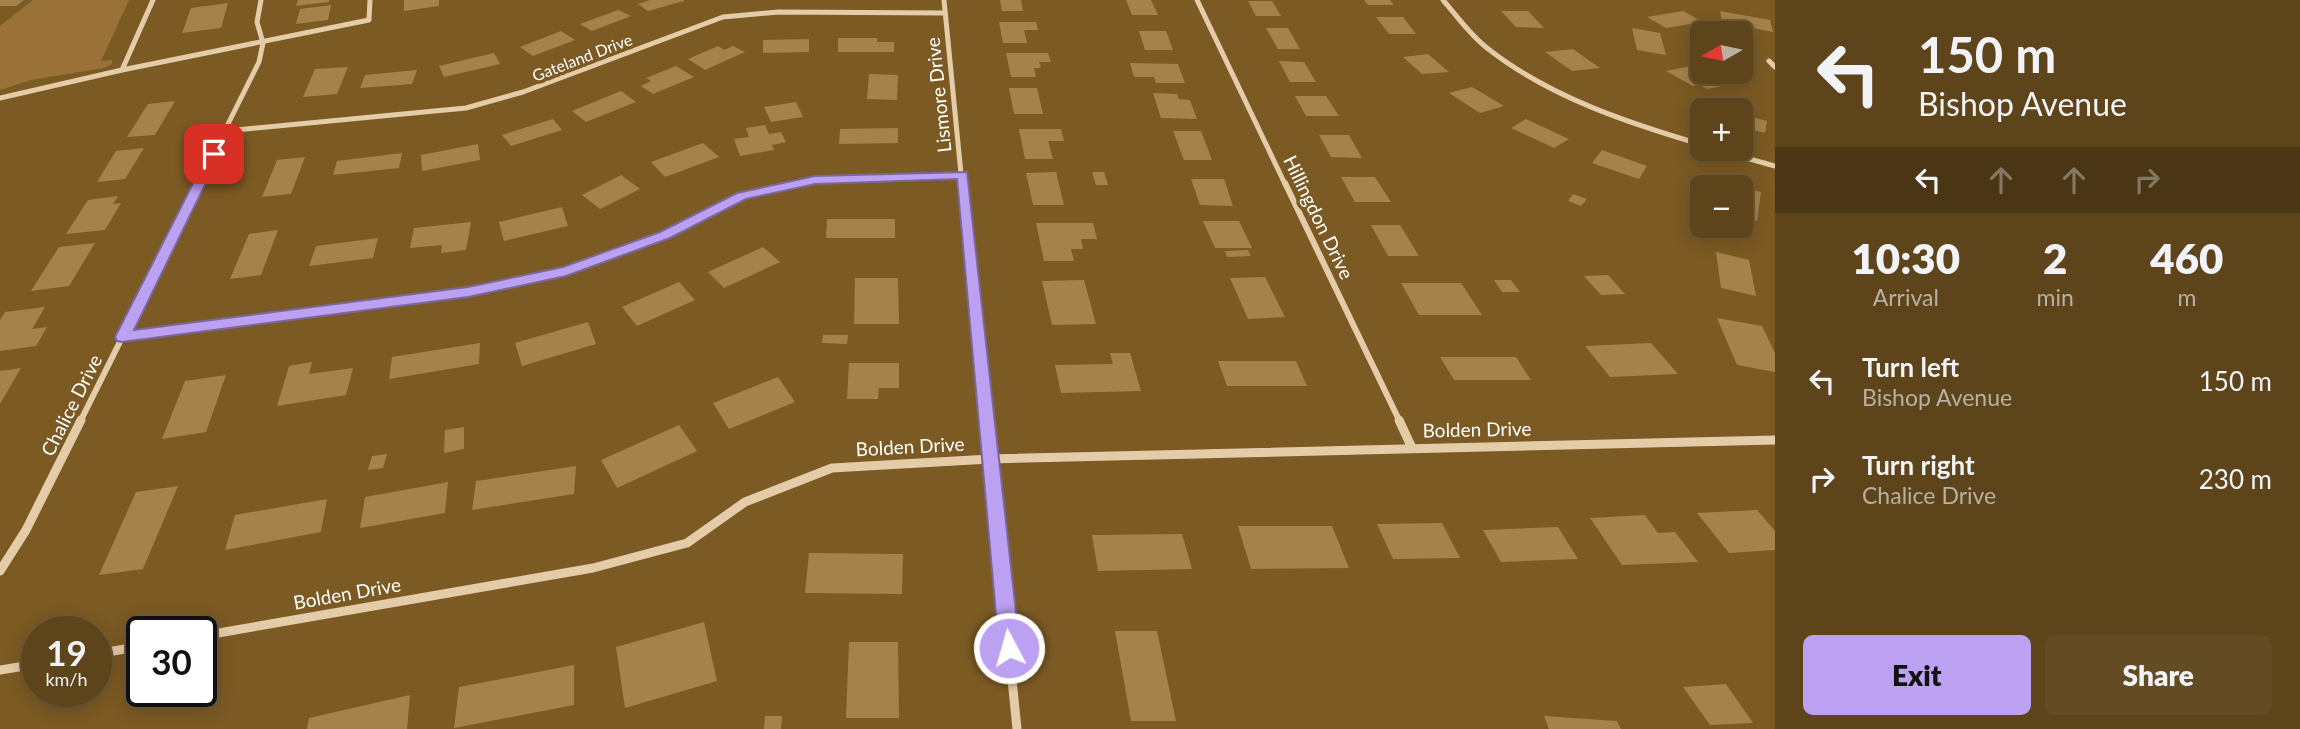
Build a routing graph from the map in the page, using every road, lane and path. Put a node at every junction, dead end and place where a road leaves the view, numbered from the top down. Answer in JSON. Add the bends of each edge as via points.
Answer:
{"nodes":[{"id":1,"x":153,"y":0,"type":"edge"},
{"id":2,"x":261,"y":0,"type":"edge"},
{"id":3,"x":370,"y":0,"type":"edge"},
{"id":4,"x":944,"y":0,"type":"edge"},
{"id":5,"x":1197,"y":0,"type":"edge"},
{"id":6,"x":1443,"y":0,"type":"edge"},
{"id":7,"x":945,"y":13,"type":"junction"},
{"id":8,"x":263,"y":43,"type":"junction"},
{"id":9,"x":1769,"y":61,"type":"dead end"},
{"id":10,"x":1775,"y":67,"type":"edge"},
{"id":11,"x":122,"y":70,"type":"junction"},
{"id":12,"x":0,"y":98,"type":"edge"},
{"id":13,"x":225,"y":131,"type":"junction"},
{"id":14,"x":1690,"y":141,"type":"edge"},
{"id":15,"x":1753,"y":160,"type":"edge"},
{"id":16,"x":1775,"y":166,"type":"edge"},
{"id":17,"x":963,"y":175,"type":"junction"},
{"id":18,"x":122,"y":337,"type":"junction"},
{"id":19,"x":1775,"y":440,"type":"edge"},
{"id":20,"x":1412,"y":449,"type":"junction"},
{"id":21,"x":990,"y":459,"type":"junction"},
{"id":22,"x":0,"y":571,"type":"edge"},
{"id":23,"x":217,"y":633,"type":"edge"},
{"id":24,"x":21,"y":667,"type":"edge"},
{"id":25,"x":0,"y":670,"type":"edge"},
{"id":26,"x":1017,"y":729,"type":"edge"}],
"edges":[{"from":1,"to":11,"type":"street"},
{"from":2,"to":8,"type":"street","name":"Chalice Drive","via":[[257,22]]},
{"from":3,"to":8,"type":"street","via":[[369,20]]},
{"from":4,"to":7,"type":"street","name":"Lismore Drive"},
{"from":5,"to":20,"type":"street","name":"Hillingdon Drive"},
{"from":6,"to":14,"type":"street","via":[[1485,46],[1549,89],[1634,125]]},
{"from":7,"to":13,"type":"street","name":"Gateland Drive","via":[[778,12],[723,17],[523,92],[466,108]]},
{"from":7,"to":17,"type":"street","name":"Lismore Drive"},
{"from":8,"to":11,"type":"street"},
{"from":8,"to":13,"type":"street","name":"Chalice Drive","via":[[260,62]]},
{"from":9,"to":10,"type":"street"},
{"from":11,"to":12,"type":"street"},
{"from":13,"to":18,"type":"street","name":"Chalice Drive"},
{"from":15,"to":16,"type":"street"},
{"from":17,"to":18,"type":"street","via":[[815,180],[742,195],[665,235],[566,271],[468,292]]},
{"from":17,"to":21,"type":"street","name":"Lismore Drive"},
{"from":18,"to":22,"type":"street","name":"Chalice Drive","via":[[26,530]]},
{"from":19,"to":20,"type":"street","name":"Bolden Drive"},
{"from":20,"to":21,"type":"street","name":"Bolden Drive"},
{"from":21,"to":23,"type":"street","name":"Bolden Drive","via":[[832,468],[745,502],[687,543],[593,568]]},
{"from":21,"to":26,"type":"street","name":"Lismore Drive"},
{"from":24,"to":25,"type":"street"}]}
